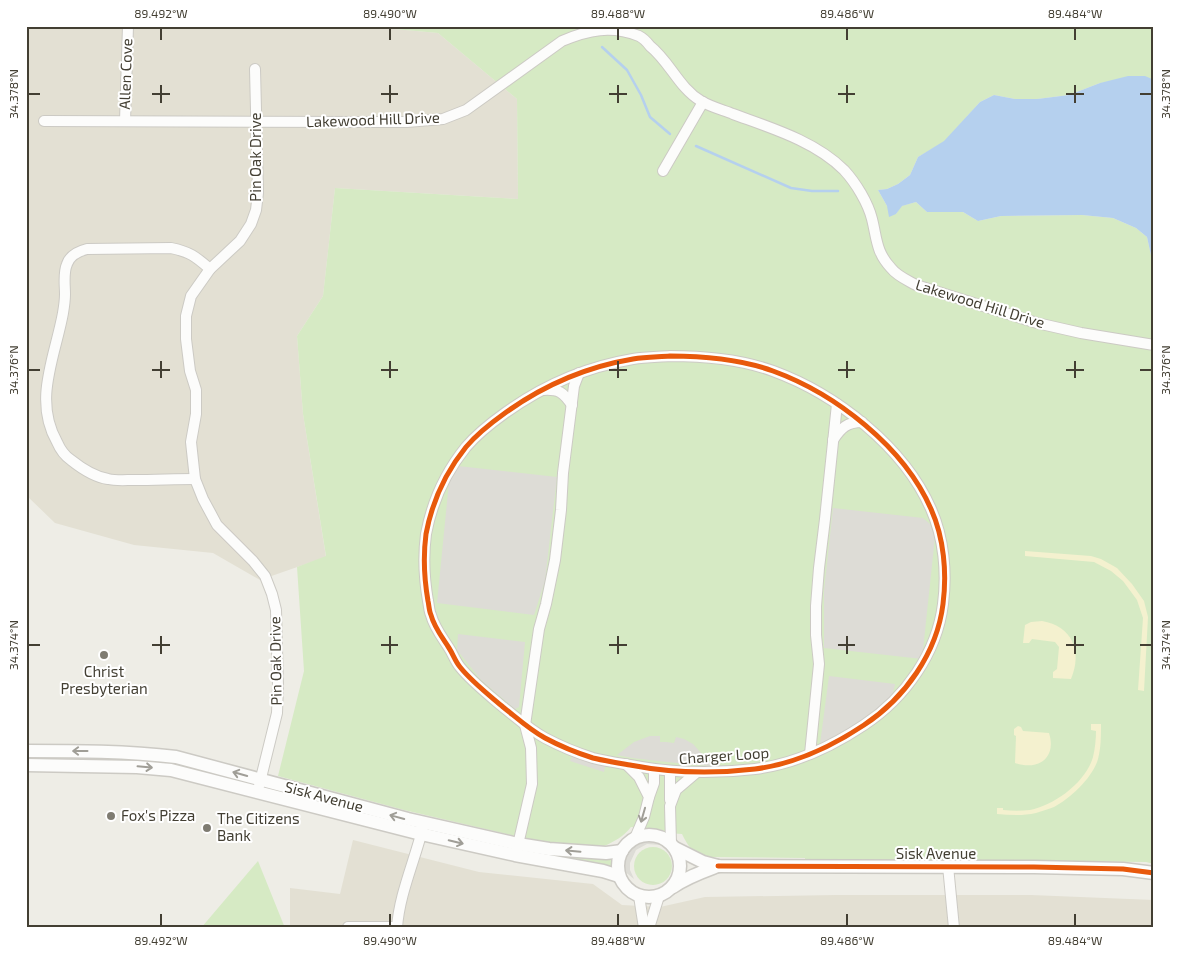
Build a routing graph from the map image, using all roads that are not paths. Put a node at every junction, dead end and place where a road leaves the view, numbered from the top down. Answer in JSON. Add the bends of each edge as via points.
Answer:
{"nodes":[{"id":1,"x":128,"y":26,"type":"edge"},
{"id":2,"x":255,"y":69,"type":"dead end"},
{"id":3,"x":703,"y":102,"type":"junction"},
{"id":4,"x":44,"y":121,"type":"dead end"},
{"id":5,"x":125,"y":121,"type":"junction"},
{"id":6,"x":256,"y":122,"type":"junction"},
{"id":7,"x":663,"y":171,"type":"dead end"},
{"id":8,"x":210,"y":269,"type":"junction"},
{"id":9,"x":1154,"y":345,"type":"edge"},
{"id":10,"x":579,"y":373,"type":"junction"},
{"id":11,"x":541,"y":390,"type":"junction"},
{"id":12,"x":837,"y":404,"type":"junction"},
{"id":13,"x":572,"y":405,"type":"junction"},
{"id":14,"x":862,"y":422,"type":"junction"},
{"id":15,"x":832,"y":440,"type":"junction"},
{"id":16,"x":195,"y":479,"type":"junction"},
{"id":17,"x":525,"y":725,"type":"junction"},
{"id":18,"x":26,"y":751,"type":"edge"},
{"id":19,"x":810,"y":754,"type":"junction"},
{"id":20,"x":626,"y":764,"type":"junction"},
{"id":21,"x":26,"y":765,"type":"edge"},
{"id":22,"x":654,"y":770,"type":"junction"},
{"id":23,"x":670,"y":772,"type":"junction"},
{"id":24,"x":696,"y":773,"type":"junction"},
{"id":25,"x":259,"y":786,"type":"junction"},
{"id":26,"x":649,"y":797,"type":"junction"},
{"id":27,"x":670,"y":806,"type":"junction"},
{"id":28,"x":423,"y":829,"type":"junction"},
{"id":29,"x":635,"y":838,"type":"junction"},
{"id":30,"x":673,"y":846,"type":"junction"},
{"id":31,"x":517,"y":850,"type":"junction"},
{"id":32,"x":622,"y":851,"type":"junction"},
{"id":33,"x":718,"y":866,"type":"junction"},
{"id":34,"x":948,"y":866,"type":"junction"},
{"id":35,"x":1154,"y":873,"type":"edge"},
{"id":36,"x":619,"y":876,"type":"junction"},
{"id":37,"x":673,"y":887,"type":"junction"},
{"id":38,"x":639,"y":896,"type":"junction"},
{"id":39,"x":659,"y":896,"type":"junction"},
{"id":40,"x":397,"y":927,"type":"edge"},
{"id":41,"x":348,"y":928,"type":"edge"},
{"id":42,"x":644,"y":928,"type":"edge"},
{"id":43,"x":649,"y":928,"type":"edge"},
{"id":44,"x":954,"y":928,"type":"edge"}],
"edges":[{"from":1,"to":5,"type":"street","name":"Allen Cove"},
{"from":2,"to":6,"type":"street","name":"Pin Oak Drive"},
{"from":3,"to":6,"type":"street","name":"Lakewood Hill Drive","via":[[688,92],[657,51],[641,37],[601,30],[579,34],[562,42],[466,110],[443,119]]},
{"from":3,"to":7,"type":"street"},
{"from":3,"to":9,"type":"street","name":"Lakewood Hill Drive","via":[[797,139],[838,166],[862,194],[885,261],[892,270],[916,285],[1037,323]]},
{"from":4,"to":5,"type":"street","name":"Lakewood Hill Drive"},
{"from":5,"to":6,"type":"street","name":"Lakewood Hill Drive"},
{"from":6,"to":8,"type":"street","name":"Pin Oak Drive","via":[[256,210],[240,241]]},
{"from":8,"to":16,"type":"street","name":"Pin Oak Drive","via":[[191,296],[186,316],[190,371],[196,390],[191,442]]},
{"from":8,"to":16,"type":"street","via":[[183,250],[171,248],[87,249],[71,257],[65,274],[63,314],[45,404],[50,431],[69,459],[81,468],[108,479]]},
{"from":10,"to":11,"type":"street","name":"Charger Loop"},
{"from":10,"to":12,"type":"street","name":"Charger Loop","via":[[636,358],[704,356],[771,370]]},
{"from":10,"to":13,"type":"street"},
{"from":11,"to":13,"type":"street","via":[[554,389]]},
{"from":11,"to":17,"type":"street","name":"Charger Loop","via":[[490,424],[467,446],[450,469],[429,517],[424,549],[431,616],[442,638],[459,666]]},
{"from":12,"to":14,"type":"street","name":"Charger Loop"},
{"from":12,"to":15,"type":"street"},
{"from":13,"to":17,"type":"street","via":[[555,560],[539,629]]},
{"from":14,"to":15,"type":"street","via":[[845,426]]},
{"from":14,"to":19,"type":"street","name":"Charger Loop","via":[[891,450],[915,480],[931,510],[944,562],[941,618],[921,666],[904,690],[880,714],[843,739]]},
{"from":15,"to":19,"type":"street","via":[[817,590],[818,664]]},
{"from":16,"to":25,"type":"street","name":"Pin Oak Drive","via":[[217,525],[265,576],[276,610],[277,714]]},
{"from":17,"to":20,"type":"street","name":"Charger Loop","via":[[542,737],[578,752]]},
{"from":17,"to":31,"type":"street","via":[[531,748],[532,784]]},
{"from":25,"to":18,"type":"street","name":"Sisk Avenue","one_way":true,"via":[[176,757],[102,751]]},
{"from":19,"to":24,"type":"street","name":"Charger Loop","via":[[784,764],[755,769]]},
{"from":20,"to":22,"type":"street","name":"Charger Loop"},
{"from":20,"to":26,"type":"street","via":[[639,777]]},
{"from":21,"to":25,"type":"street","name":"Sisk Avenue","one_way":true,"via":[[171,770]]},
{"from":22,"to":23,"type":"street","name":"Charger Loop"},
{"from":22,"to":26,"type":"street"},
{"from":23,"to":24,"type":"street","name":"Charger Loop"},
{"from":23,"to":27,"type":"street"},
{"from":24,"to":27,"type":"street","via":[[676,790]]},
{"from":25,"to":28,"type":"street","name":"Sisk Avenue"},
{"from":26,"to":29,"type":"street","one_way":true},
{"from":27,"to":30,"type":"street"},
{"from":28,"to":31,"type":"street","name":"Sisk Avenue"},
{"from":28,"to":40,"type":"street","via":[[400,903]]},
{"from":29,"to":30,"type":"street","name":"Sisk Avenue","via":[[654,835]]},
{"from":29,"to":32,"type":"street"},
{"from":30,"to":33,"type":"street","name":"Sisk Avenue"},
{"from":30,"to":37,"type":"street","via":[[680,857],[681,868]]},
{"from":32,"to":31,"type":"street","name":"Sisk Avenue","one_way":true},
{"from":31,"to":36,"type":"street","name":"Sisk Avenue"},
{"from":32,"to":36,"type":"street"},
{"from":33,"to":34,"type":"street","name":"Sisk Avenue"},
{"from":33,"to":37,"type":"street","name":"Sisk Avenue","via":[[688,877]]},
{"from":34,"to":35,"type":"street","name":"Sisk Avenue","via":[[1123,869]]},
{"from":34,"to":44,"type":"street"},
{"from":36,"to":38,"type":"street","via":[[627,888]]},
{"from":37,"to":39,"type":"street","name":"Sisk Avenue"},
{"from":38,"to":39,"type":"street"},
{"from":38,"to":42,"type":"street"},
{"from":39,"to":43,"type":"street"},
{"from":40,"to":41,"type":"street"}]}
